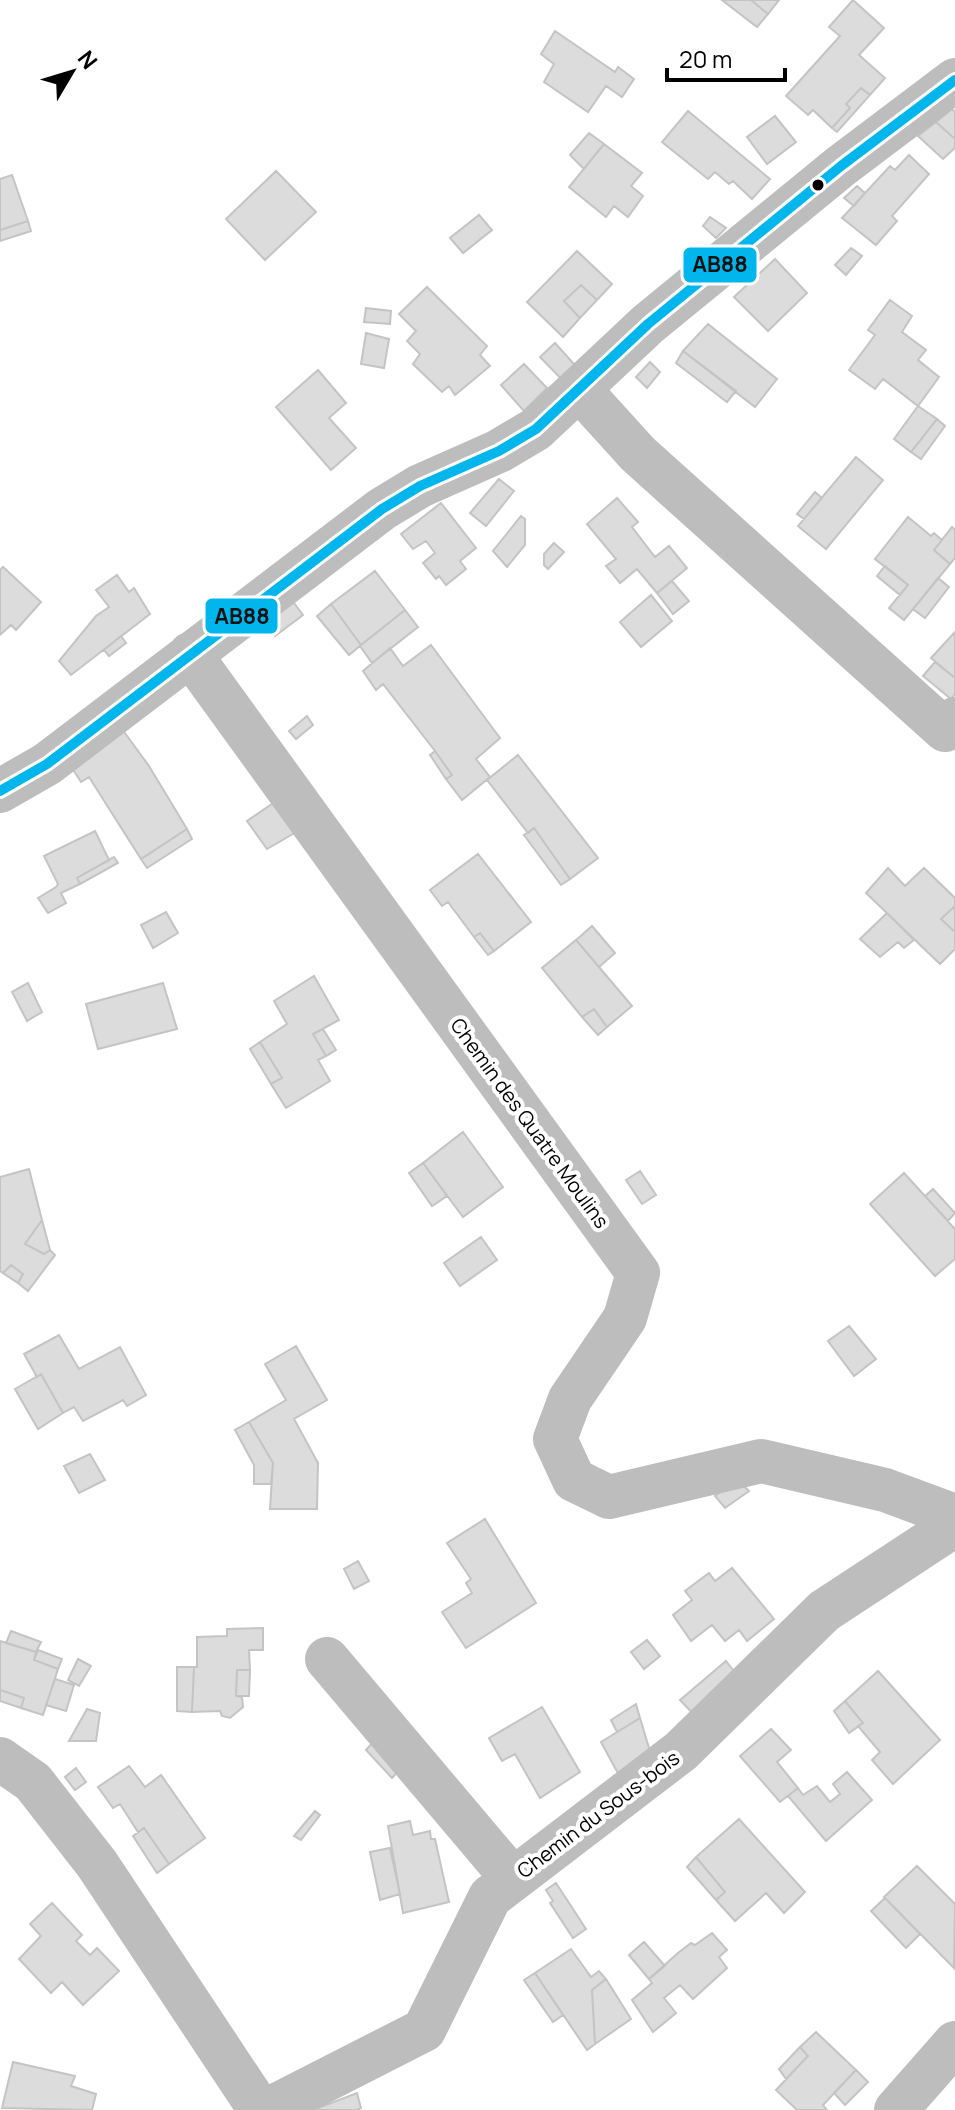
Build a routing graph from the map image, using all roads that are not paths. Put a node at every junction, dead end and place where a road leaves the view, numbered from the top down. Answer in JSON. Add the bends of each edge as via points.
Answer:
{"nodes":[{"id":1,"x":955,"y":80,"type":"edge"},
{"id":2,"x":579,"y":389,"type":"junction"},
{"id":3,"x":190,"y":654,"type":"junction"},
{"id":4,"x":955,"y":719,"type":"edge"},
{"id":5,"x":0,"y":791,"type":"edge"},
{"id":6,"x":955,"y":1516,"type":"edge"},
{"id":7,"x":955,"y":1525,"type":"edge"},
{"id":8,"x":327,"y":1659,"type":"dead end"},
{"id":9,"x":0,"y":1759,"type":"edge"},
{"id":10,"x":513,"y":1879,"type":"junction"},
{"id":11,"x":955,"y":2043,"type":"edge"},
{"id":12,"x":260,"y":2110,"type":"edge"},
{"id":13,"x":267,"y":2110,"type":"edge"},
{"id":14,"x":896,"y":2110,"type":"edge"}],
"edges":[{"from":1,"to":2,"type":"street","via":[[648,324]]},
{"from":2,"to":3,"type":"street","via":[[536,429],[382,509]]},
{"from":2,"to":4,"type":"street","via":[[638,454],[945,730]]},
{"from":3,"to":5,"type":"street","via":[[47,764]]},
{"from":3,"to":6,"type":"street","name":"Chemin des Quatre Moulins","via":[[638,1273],[625,1318],[570,1399],[555,1439],[574,1480],[609,1497],[761,1461],[885,1490]]},
{"from":7,"to":10,"type":"street","name":"Chemin du Sous-bois","via":[[824,1611],[681,1751]]},
{"from":8,"to":10,"type":"street"},
{"from":9,"to":12,"type":"street","via":[[33,1782],[97,1864]]},
{"from":10,"to":13,"type":"street","name":"Chemin du Sous-bois","via":[[490,1897],[424,2030]]},
{"from":11,"to":14,"type":"street"}]}
